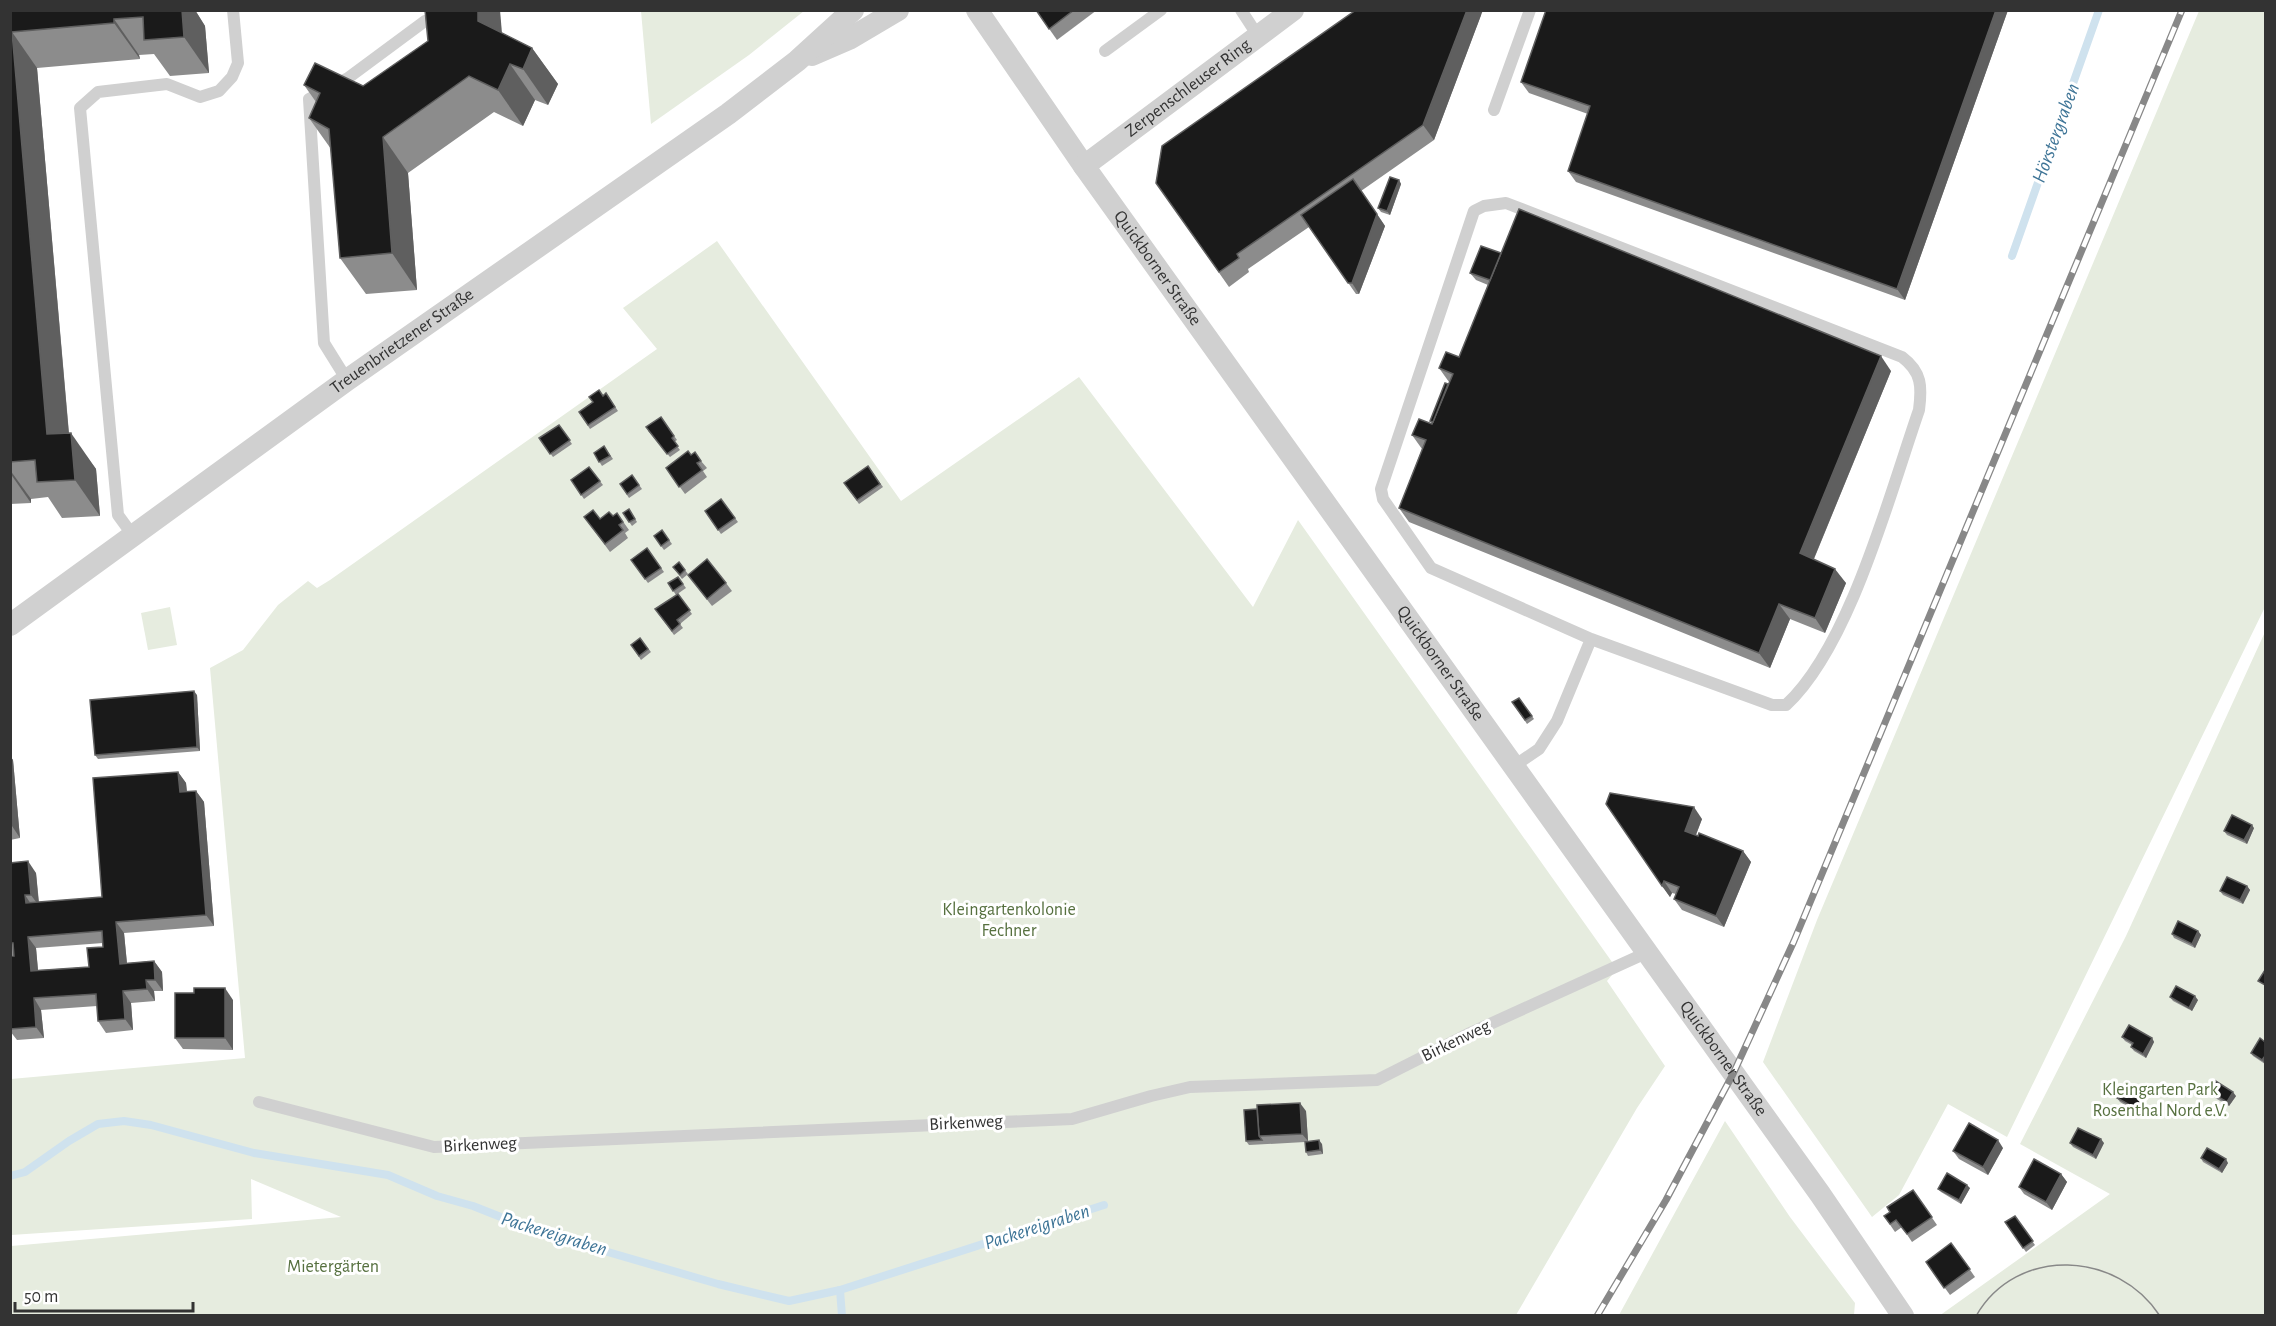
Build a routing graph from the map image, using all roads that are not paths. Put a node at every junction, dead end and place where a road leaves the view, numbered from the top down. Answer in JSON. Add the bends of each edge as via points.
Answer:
{"nodes":[{"id":1,"x":233,"y":10,"type":"edge"},
{"id":2,"x":853,"y":10,"type":"edge"},
{"id":3,"x":898,"y":10,"type":"edge"},
{"id":4,"x":977,"y":10,"type":"edge"},
{"id":5,"x":1161,"y":10,"type":"edge"},
{"id":6,"x":1241,"y":10,"type":"edge"},
{"id":7,"x":1530,"y":10,"type":"edge"},
{"id":8,"x":1283,"y":13,"type":"edge"},
{"id":9,"x":425,"y":21,"type":"edge"},
{"id":10,"x":1258,"y":36,"type":"junction"},
{"id":11,"x":1105,"y":51,"type":"dead end"},
{"id":12,"x":797,"y":62,"type":"junction"},
{"id":13,"x":1494,"y":110,"type":"dead end"},
{"id":14,"x":1084,"y":166,"type":"junction"},
{"id":15,"x":347,"y":381,"type":"junction"},
{"id":16,"x":134,"y":537,"type":"junction"},
{"id":17,"x":10,"y":625,"type":"edge"},
{"id":18,"x":1591,"y":639,"type":"junction"},
{"id":19,"x":1514,"y":766,"type":"junction"},
{"id":20,"x":1646,"y":953,"type":"junction"},
{"id":21,"x":259,"y":1102,"type":"dead end"},
{"id":22,"x":1900,"y":1315,"type":"edge"}],
"edges":[{"from":1,"to":16,"type":"lane","via":[[238,63],[219,91],[201,97],[166,84],[98,92],[80,108],[118,515]]},
{"from":2,"to":12,"type":"street","name":"Treuenbrietzener Straße"},
{"from":3,"to":12,"type":"street","name":"Treuenbrietzener Straße","via":[[849,39]]},
{"from":4,"to":14,"type":"street","name":"Quickborner Straße"},
{"from":5,"to":11,"type":"lane"},
{"from":6,"to":10,"type":"lane"},
{"from":7,"to":13,"type":"lane"},
{"from":8,"to":10,"type":"street","name":"Zerpenschleuser Ring"},
{"from":9,"to":15,"type":"lane","via":[[348,78],[309,99],[324,343]]},
{"from":10,"to":14,"type":"street","name":"Zerpenschleuser Ring"},
{"from":12,"to":15,"type":"street","name":"Treuenbrietzener Straße","via":[[655,167]]},
{"from":14,"to":19,"type":"street","name":"Quickborner Straße"},
{"from":15,"to":16,"type":"street","name":"Treuenbrietzener Straße"},
{"from":16,"to":17,"type":"street","name":"Treuenbrietzener Straße"},
{"from":18,"to":18,"type":"lane","via":[[1772,705],[1786,705],[1800,692],[1833,639],[1861,574],[1919,410],[1923,386],[1914,366],[1902,357],[1506,203],[1484,206],[1474,211],[1381,489],[1383,499],[1431,568]]},
{"from":18,"to":19,"type":"lane","via":[[1557,721],[1539,749]]},
{"from":19,"to":20,"type":"street","name":"Quickborner Straße"},
{"from":20,"to":21,"type":"lane","name":"Birkenweg","via":[[1377,1080],[1190,1087],[1072,1119],[434,1147]]},
{"from":20,"to":22,"type":"street","name":"Quickborner Straße","via":[[1892,1297]]}]}
